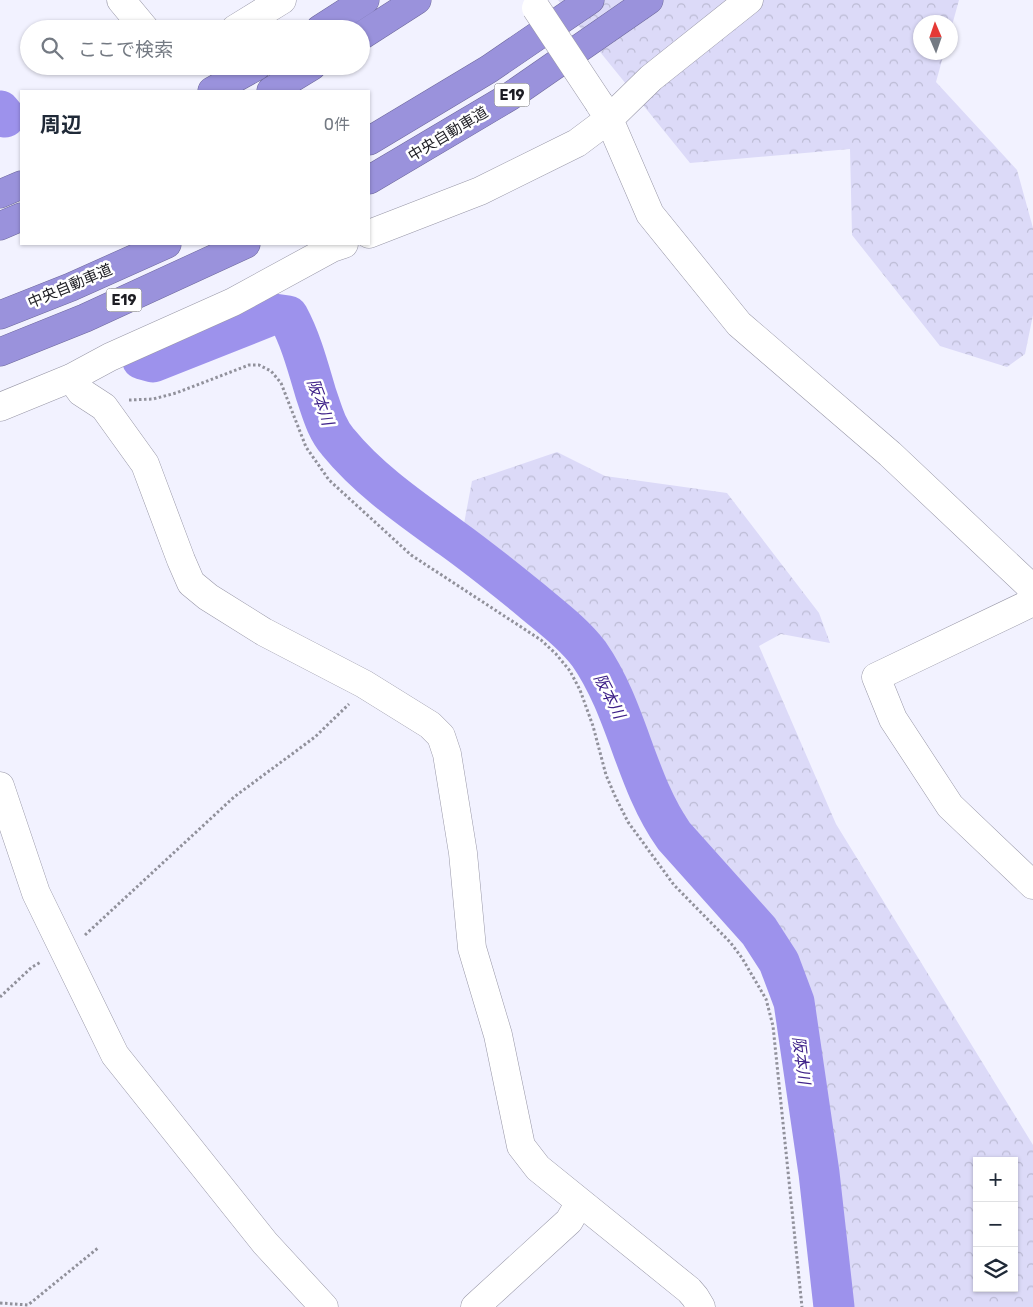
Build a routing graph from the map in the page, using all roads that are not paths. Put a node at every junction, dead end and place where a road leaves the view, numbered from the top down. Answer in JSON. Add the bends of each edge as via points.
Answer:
{"nodes":[{"id":1,"x":121,"y":0,"type":"edge"},
{"id":2,"x":282,"y":0,"type":"edge"},
{"id":3,"x":365,"y":0,"type":"edge"},
{"id":4,"x":417,"y":0,"type":"edge"},
{"id":5,"x":590,"y":0,"type":"edge"},
{"id":6,"x":649,"y":0,"type":"edge"},
{"id":7,"x":749,"y":0,"type":"edge"},
{"id":8,"x":533,"y":4,"type":"edge"},
{"id":9,"x":138,"y":20,"type":"edge"},
{"id":10,"x":256,"y":20,"type":"edge"},
{"id":11,"x":334,"y":20,"type":"edge"},
{"id":12,"x":370,"y":30,"type":"edge"},
{"id":13,"x":241,"y":75,"type":"edge"},
{"id":14,"x":297,"y":75,"type":"edge"},
{"id":15,"x":214,"y":90,"type":"edge"},
{"id":16,"x":273,"y":90,"type":"edge"},
{"id":17,"x":604,"y":111,"type":"junction"},
{"id":18,"x":370,"y":140,"type":"edge"},
{"id":19,"x":370,"y":179,"type":"edge"},
{"id":20,"x":20,"y":185,"type":"edge"},
{"id":21,"x":0,"y":194,"type":"edge"},
{"id":22,"x":20,"y":217,"type":"edge"},
{"id":23,"x":0,"y":226,"type":"edge"},
{"id":24,"x":370,"y":234,"type":"edge"},
{"id":25,"x":165,"y":245,"type":"edge"},
{"id":26,"x":244,"y":245,"type":"edge"},
{"id":27,"x":341,"y":245,"type":"edge"},
{"id":28,"x":0,"y":314,"type":"edge"},
{"id":29,"x":0,"y":352,"type":"edge"},
{"id":30,"x":71,"y":378,"type":"junction"},
{"id":31,"x":0,"y":407,"type":"edge"},
{"id":32,"x":1033,"y":589,"type":"edge"},
{"id":33,"x":1033,"y":602,"type":"edge"},
{"id":34,"x":0,"y":786,"type":"edge"},
{"id":35,"x":1033,"y":885,"type":"edge"},
{"id":36,"x":580,"y":1202,"type":"junction"},
{"id":37,"x":324,"y":1307,"type":"edge"},
{"id":38,"x":475,"y":1307,"type":"edge"},
{"id":39,"x":700,"y":1307,"type":"edge"}],
"edges":[{"from":1,"to":9,"type":"street"},
{"from":2,"to":10,"type":"street"},
{"from":3,"to":11,"type":"highway"},
{"from":4,"to":12,"type":"highway"},
{"from":5,"to":18,"type":"highway","number":"E19","via":[[489,69]]},
{"from":6,"to":19,"type":"highway","name":"中央自動車道","number":"E19","via":[[509,97]]},
{"from":7,"to":17,"type":"street"},
{"from":8,"to":17,"type":"street","bridge":true},
{"from":13,"to":15,"type":"highway"},
{"from":14,"to":16,"type":"highway"},
{"from":17,"to":24,"type":"street","via":[[577,144],[489,187]]},
{"from":17,"to":32,"type":"street","via":[[650,214],[739,324],[890,454]]},
{"from":20,"to":21,"type":"highway"},
{"from":22,"to":23,"type":"highway"},
{"from":25,"to":28,"type":"highway","name":"中央自動車道","number":"E19"},
{"from":26,"to":29,"type":"highway","number":"E19","via":[[85,318]]},
{"from":27,"to":30,"type":"street","via":[[233,302]]},
{"from":30,"to":31,"type":"street"},
{"from":30,"to":36,"type":"street","via":[[81,392],[104,407],[145,464],[191,583],[264,632],[364,684],[430,725],[441,736],[447,754],[463,853],[472,948],[498,1035],[522,1146],[538,1168]]},
{"from":33,"to":35,"type":"street","via":[[876,677],[894,719],[950,806]]},
{"from":34,"to":37,"type":"street","via":[[36,893],[115,1055],[264,1243]]},
{"from":36,"to":38,"type":"street","via":[[569,1221]]},
{"from":36,"to":39,"type":"street","via":[[689,1290]]}]}
